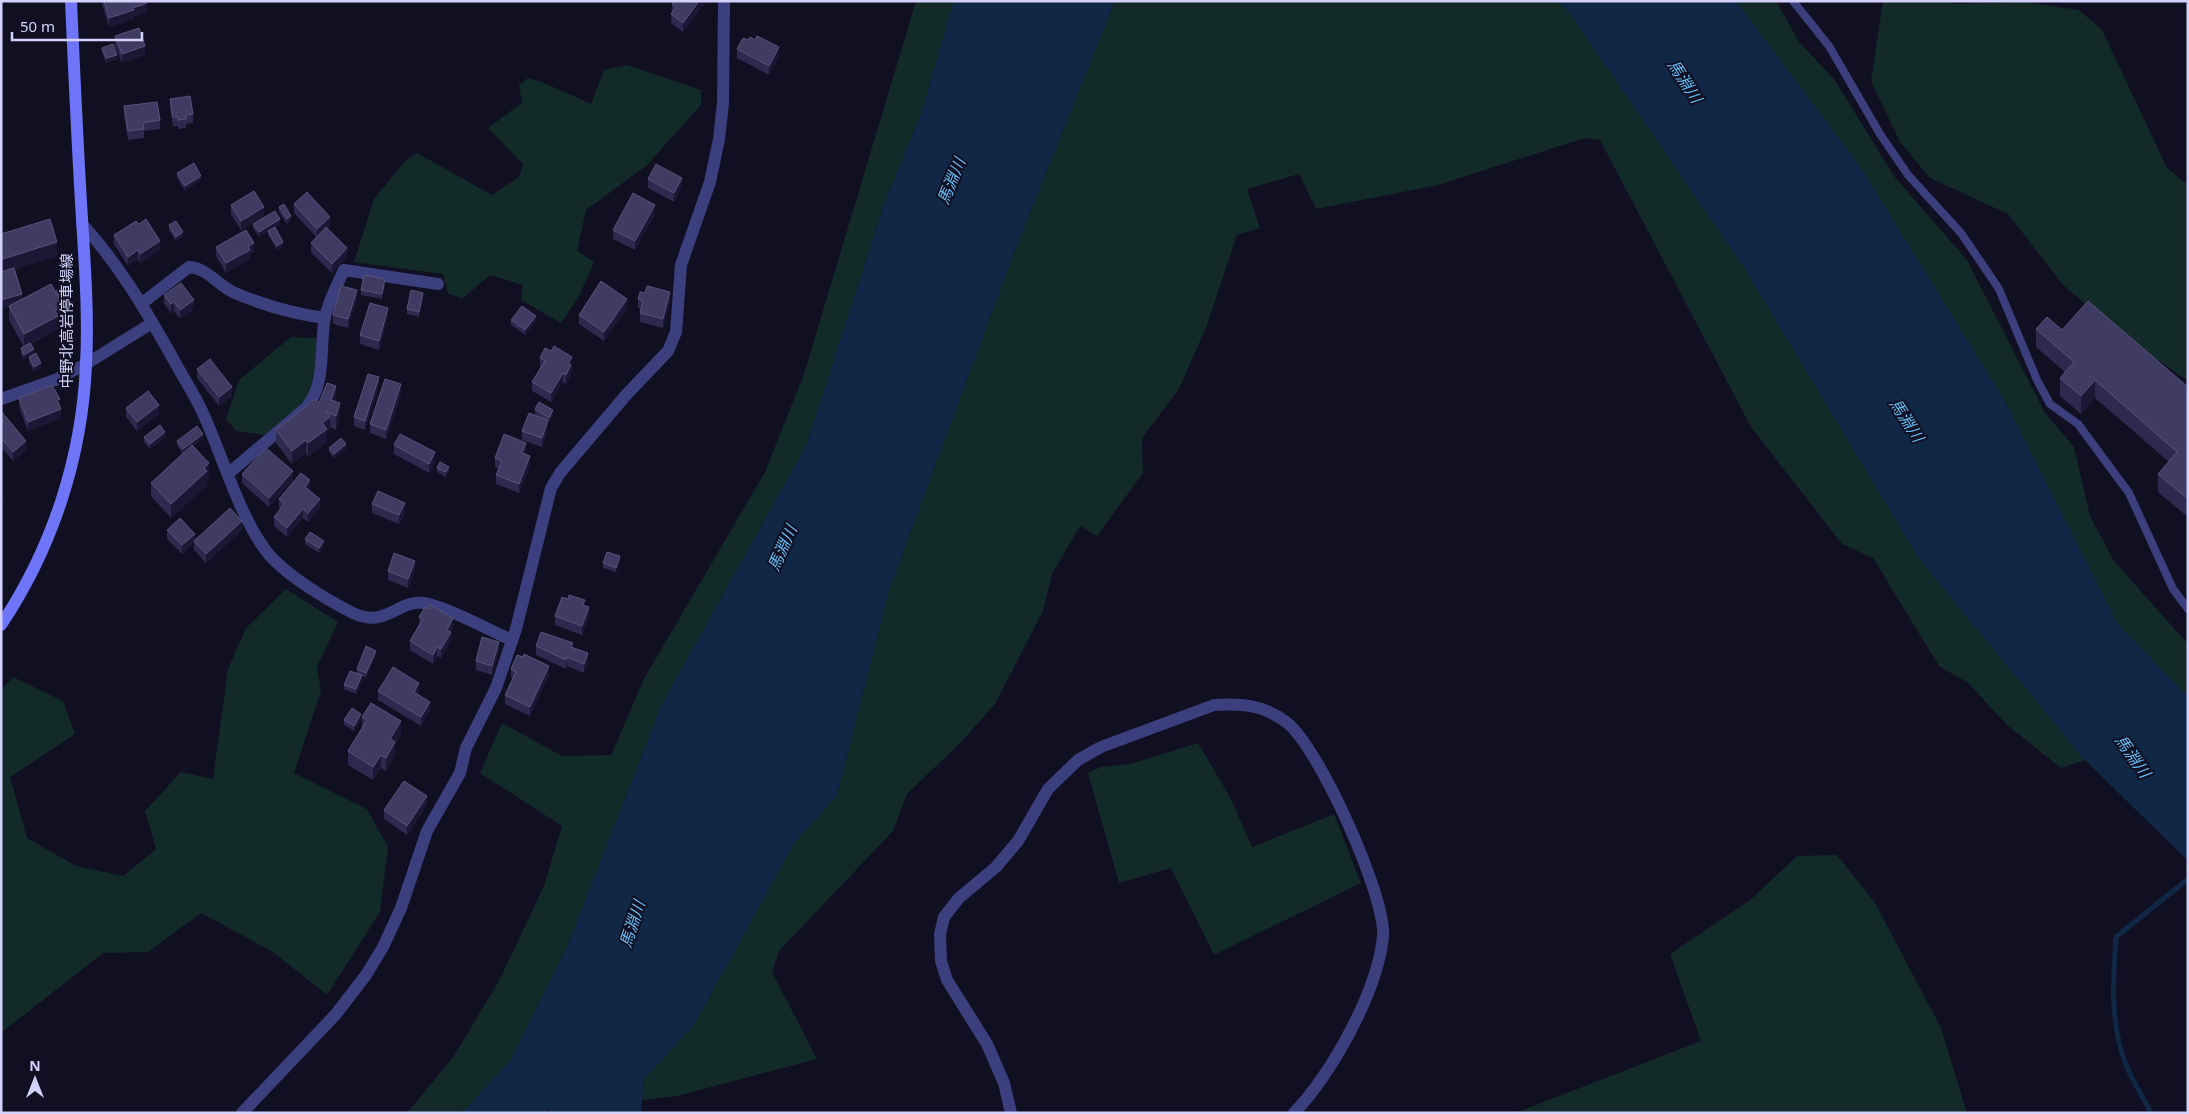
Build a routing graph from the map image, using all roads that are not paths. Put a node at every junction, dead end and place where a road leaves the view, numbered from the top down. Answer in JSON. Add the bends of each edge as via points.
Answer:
{"nodes":[{"id":1,"x":71,"y":1,"type":"edge"},
{"id":2,"x":724,"y":1,"type":"edge"},
{"id":3,"x":1793,"y":1,"type":"edge"},
{"id":4,"x":82,"y":224,"type":"junction"},
{"id":5,"x":438,"y":284,"type":"dead end"},
{"id":6,"x":141,"y":304,"type":"junction"},
{"id":7,"x":325,"y":318,"type":"junction"},
{"id":8,"x":152,"y":322,"type":"junction"},
{"id":9,"x":86,"y":364,"type":"junction"},
{"id":10,"x":1,"y":399,"type":"edge"},
{"id":11,"x":229,"y":473,"type":"junction"},
{"id":12,"x":2188,"y":609,"type":"edge"},
{"id":13,"x":1,"y":625,"type":"edge"},
{"id":14,"x":511,"y":640,"type":"junction"},
{"id":15,"x":242,"y":1113,"type":"edge"},
{"id":16,"x":1010,"y":1113,"type":"edge"},
{"id":17,"x":1294,"y":1113,"type":"edge"}],
"edges":[{"from":1,"to":4,"type":"main road","name":"中野北高岩停車場線"},
{"from":2,"to":14,"type":"street","via":[[720,139],[710,182],[681,265],[676,332],[668,351],[626,395],[551,488]]},
{"from":3,"to":12,"type":"lane","via":[[1829,46],[1908,175],[1961,233],[1999,289],[2050,404],[2078,424],[2130,493],[2172,589]]},
{"from":4,"to":6,"type":"street","via":[[103,247]]},
{"from":4,"to":9,"type":"main road","name":"中野北高岩停車場線","via":[[87,302]]},
{"from":5,"to":7,"type":"street","via":[[344,270]]},
{"from":6,"to":7,"type":"street","via":[[189,267],[199,267],[233,293]]},
{"from":6,"to":8,"type":"street"},
{"from":7,"to":11,"type":"street","via":[[315,397]]},
{"from":8,"to":9,"type":"street"},
{"from":8,"to":11,"type":"street","via":[[202,410]]},
{"from":9,"to":10,"type":"street","via":[[55,380]]},
{"from":9,"to":13,"type":"main road","name":"中野北高岩停車場線","via":[[83,408],[72,466],[56,517],[36,564]]},
{"from":11,"to":14,"type":"street","via":[[253,530],[268,553],[287,571],[347,610],[372,618],[423,603]]},
{"from":14,"to":15,"type":"street","via":[[496,688],[466,748],[460,773],[427,831],[401,908],[383,947],[336,1014]]},
{"from":16,"to":17,"type":"street","via":[[1004,1083],[987,1044],[947,980],[941,961],[940,934],[944,917],[959,898],[996,867],[1018,841],[1048,789],[1078,760],[1101,747],[1214,705],[1232,703],[1253,705],[1272,712],[1301,737],[1348,822],[1376,892],[1381,914],[1381,951],[1372,984],[1341,1048],[1320,1082]]}]}
